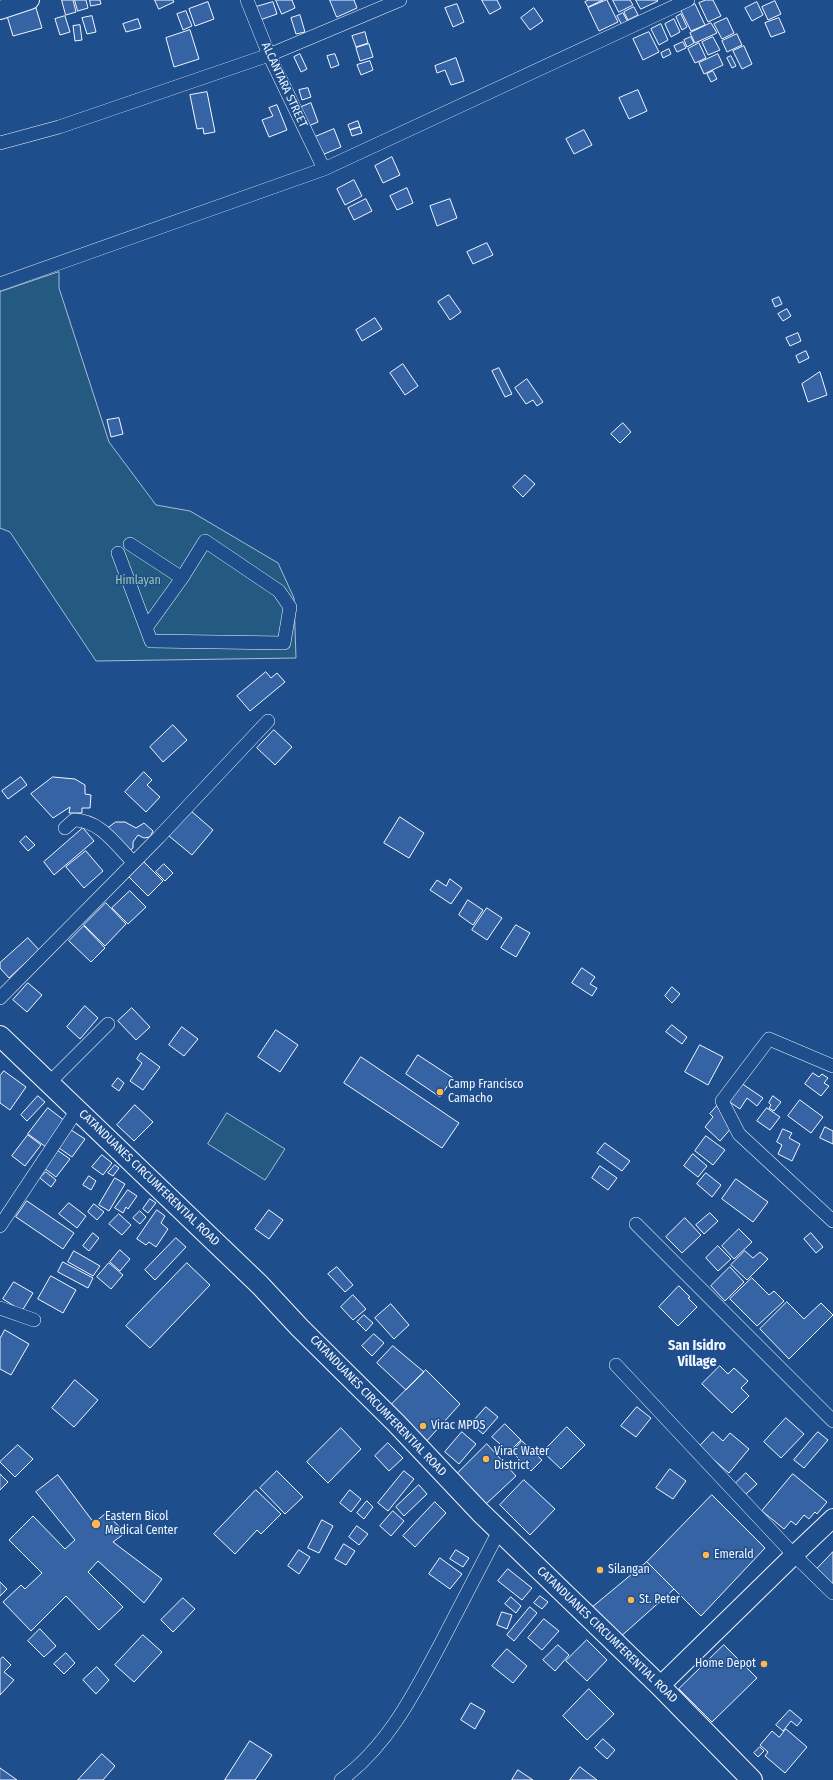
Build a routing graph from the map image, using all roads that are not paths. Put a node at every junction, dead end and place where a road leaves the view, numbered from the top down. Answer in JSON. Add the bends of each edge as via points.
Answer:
{"nodes":[{"id":1,"x":30,"y":0,"type":"edge"},
{"id":2,"x":247,"y":0,"type":"edge"},
{"id":3,"x":400,"y":0,"type":"edge"},
{"id":4,"x":688,"y":0,"type":"edge"},
{"id":5,"x":0,"y":10,"type":"edge"},
{"id":6,"x":269,"y":55,"type":"junction"},
{"id":7,"x":0,"y":143,"type":"edge"},
{"id":8,"x":324,"y":169,"type":"junction"},
{"id":9,"x":0,"y":284,"type":"edge"},
{"id":10,"x":130,"y":544,"type":"dead end"},
{"id":11,"x":118,"y":553,"type":"dead end"},
{"id":12,"x":182,"y":578,"type":"junction"},
{"id":13,"x":146,"y":628,"type":"junction"},
{"id":14,"x":268,"y":721,"type":"dead end"},
{"id":15,"x":65,"y":828,"type":"dead end"},
{"id":16,"x":133,"y":862,"type":"junction"},
{"id":17,"x":0,"y":998,"type":"edge"},
{"id":18,"x":108,"y":1024,"type":"dead end"},
{"id":19,"x":0,"y":1036,"type":"edge"},
{"id":20,"x":833,"y":1066,"type":"edge"},
{"id":21,"x":48,"y":1083,"type":"junction"},
{"id":22,"x":78,"y":1110,"type":"junction"},
{"id":23,"x":833,"y":1221,"type":"edge"},
{"id":24,"x":636,"y":1224,"type":"dead end"},
{"id":25,"x":0,"y":1226,"type":"edge"},
{"id":26,"x":0,"y":1308,"type":"edge"},
{"id":27,"x":34,"y":1320,"type":"dead end"},
{"id":28,"x":616,"y":1365,"type":"dead end"},
{"id":29,"x":833,"y":1422,"type":"edge"},
{"id":30,"x":833,"y":1518,"type":"edge"},
{"id":31,"x":499,"y":1531,"type":"junction"},
{"id":32,"x":794,"y":1554,"type":"junction"},
{"id":33,"x":833,"y":1593,"type":"edge"},
{"id":34,"x":660,"y":1686,"type":"junction"},
{"id":35,"x":342,"y":1780,"type":"edge"},
{"id":36,"x":752,"y":1780,"type":"edge"}],
"edges":[{"from":1,"to":5,"type":"street"},
{"from":2,"to":6,"type":"street","name":"ALCANTARA STREET"},
{"from":3,"to":6,"type":"street"},
{"from":4,"to":8,"type":"street"},
{"from":6,"to":7,"type":"street","via":[[59,127]]},
{"from":6,"to":8,"type":"street","name":"ALCANTARA STREET"},
{"from":8,"to":9,"type":"street"},
{"from":10,"to":12,"type":"street"},
{"from":11,"to":13,"type":"street"},
{"from":12,"to":13,"type":"street"},
{"from":12,"to":13,"type":"street","via":[[205,542],[279,591],[290,607],[284,643],[152,641]]},
{"from":14,"to":16,"type":"street"},
{"from":15,"to":16,"type":"street","via":[[74,820],[84,820],[95,825]]},
{"from":16,"to":17,"type":"street"},
{"from":18,"to":21,"type":"street"},
{"from":19,"to":21,"type":"main road","name":"CATANDUANES CIRCUMFERENTIAL ROAD"},
{"from":20,"to":23,"type":"street","via":[[769,1039],[722,1101],[739,1134]]},
{"from":21,"to":22,"type":"main road","name":"CATANDUANES CIRCUMFERENTIAL ROAD"},
{"from":22,"to":25,"type":"street"},
{"from":22,"to":31,"type":"main road","name":"CATANDUANES CIRCUMFERENTIAL ROAD","via":[[260,1285]]},
{"from":24,"to":29,"type":"street"},
{"from":26,"to":27,"type":"street"},
{"from":28,"to":32,"type":"street"},
{"from":30,"to":32,"type":"street"},
{"from":31,"to":34,"type":"main road","name":"CATANDUANES CIRCUMFERENTIAL ROAD"},
{"from":31,"to":35,"type":"street","via":[[406,1706],[374,1752]]},
{"from":32,"to":33,"type":"street"},
{"from":32,"to":34,"type":"street"},
{"from":34,"to":36,"type":"main road","name":"CATANDUANES CIRCUMFERENTIAL ROAD"}]}
